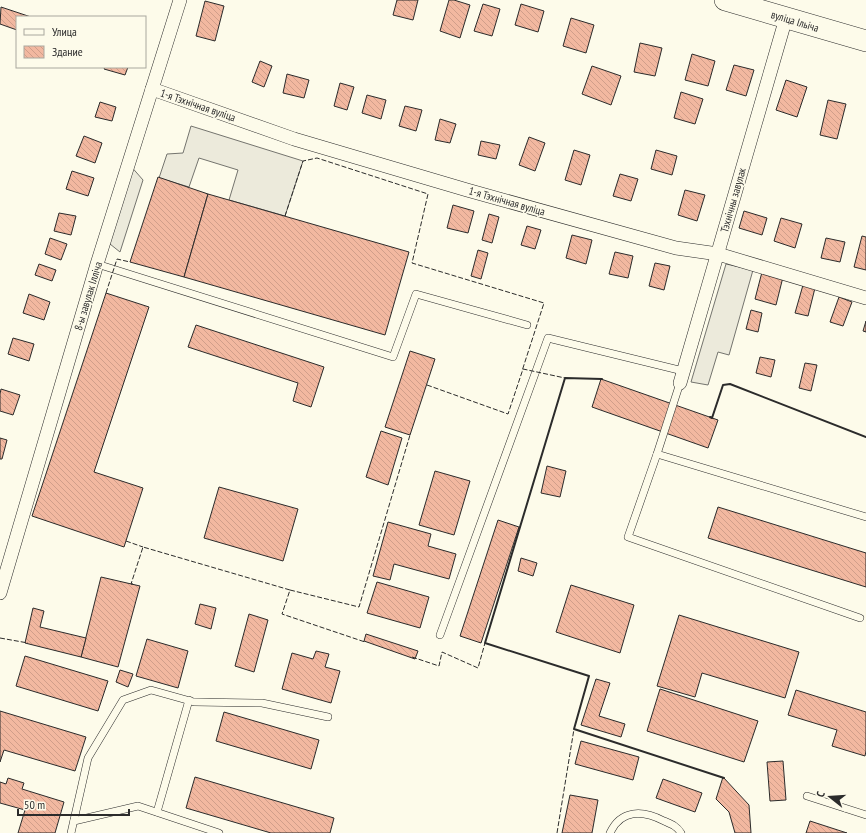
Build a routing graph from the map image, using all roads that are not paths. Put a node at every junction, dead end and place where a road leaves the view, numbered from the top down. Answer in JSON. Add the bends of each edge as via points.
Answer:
{"nodes":[{"id":1,"x":180,"y":0,"type":"edge"},
{"id":2,"x":725,"y":0,"type":"edge"},
{"id":3,"x":786,"y":18,"type":"junction"},
{"id":4,"x":866,"y":41,"type":"edge"},
{"id":5,"x":152,"y":90,"type":"junction"},
{"id":6,"x":718,"y":254,"type":"junction"},
{"id":7,"x":98,"y":264,"type":"junction"},
{"id":8,"x":866,"y":298,"type":"edge"},
{"id":9,"x":527,"y":325,"type":"dead end"},
{"id":10,"x":682,"y":377,"type":"junction"},
{"id":11,"x":657,"y":454,"type":"junction"},
{"id":12,"x":866,"y":517,"type":"edge"},
{"id":13,"x":0,"y":593,"type":"edge"},
{"id":14,"x":860,"y":618,"type":"dead end"},
{"id":15,"x":440,"y":635,"type":"dead end"},
{"id":16,"x":189,"y":700,"type":"junction"},
{"id":17,"x":328,"y":717,"type":"dead end"},
{"id":18,"x":807,"y":796,"type":"dead end"},
{"id":19,"x":157,"y":812,"type":"junction"},
{"id":20,"x":866,"y":815,"type":"edge"},
{"id":21,"x":74,"y":821,"type":"junction"},
{"id":22,"x":71,"y":833,"type":"edge"},
{"id":23,"x":219,"y":833,"type":"edge"},
{"id":24,"x":610,"y":833,"type":"edge"},
{"id":25,"x":681,"y":833,"type":"edge"}],
"edges":[{"from":1,"to":5,"type":"street","name":"8-ы завулак Ілліча"},
{"from":2,"to":3,"type":"main road","name":"вуліца Ільіча"},
{"from":3,"to":4,"type":"main road","name":"вуліца Ільіча"},
{"from":3,"to":6,"type":"street","name":"Тэхнічны завулак"},
{"from":5,"to":6,"type":"street","name":"1-я Тэхнічная вуліца","via":[[294,139],[467,190],[676,248]]},
{"from":5,"to":7,"type":"street","name":"8-ы завулак Ілліча"},
{"from":6,"to":8,"type":"street","name":"1-я Тэхнічная вуліца"},
{"from":6,"to":10,"type":"street","name":"Тэхнічны завулак"},
{"from":7,"to":9,"type":"lane","via":[[393,357],[416,294]]},
{"from":7,"to":13,"type":"street","name":"8-ы завулак Ілліча"},
{"from":10,"to":11,"type":"lane"},
{"from":10,"to":15,"type":"lane","via":[[548,338]]},
{"from":11,"to":12,"type":"lane"},
{"from":11,"to":14,"type":"lane","via":[[628,537]]},
{"from":16,"to":17,"type":"lane","via":[[262,703]]},
{"from":16,"to":19,"type":"lane"},
{"from":16,"to":21,"type":"lane","via":[[151,690],[123,700],[88,758]]},
{"from":18,"to":20,"type":"lane"},
{"from":19,"to":21,"type":"lane","via":[[138,806]]},
{"from":19,"to":23,"type":"lane"},
{"from":21,"to":22,"type":"lane"},
{"from":24,"to":25,"type":"lane","via":[[619,820],[636,813],[655,816],[678,828]]}]}
